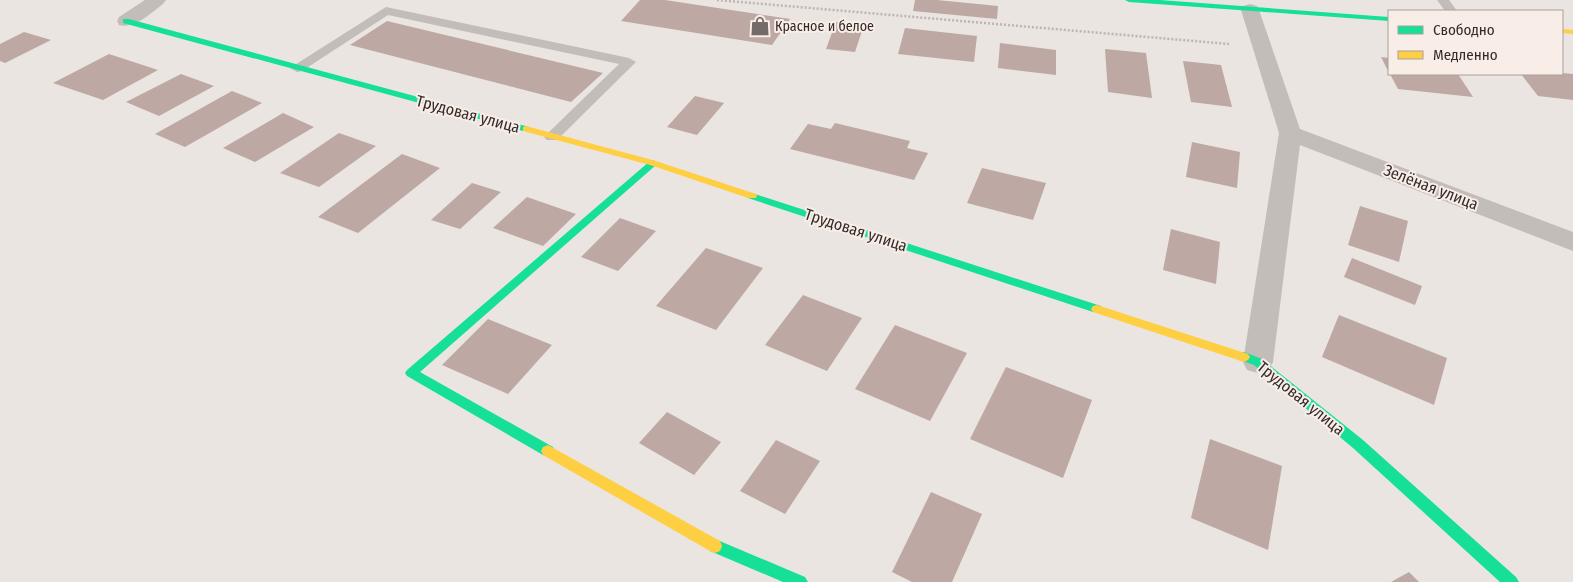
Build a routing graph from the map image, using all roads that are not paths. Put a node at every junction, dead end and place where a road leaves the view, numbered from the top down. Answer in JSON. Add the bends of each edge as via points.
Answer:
{"nodes":[{"id":1,"x":157,"y":0,"type":"edge"},
{"id":2,"x":1129,"y":0,"type":"edge"},
{"id":3,"x":1250,"y":10,"type":"junction"},
{"id":4,"x":1388,"y":19,"type":"edge"},
{"id":5,"x":126,"y":21,"type":"joint"},
{"id":6,"x":297,"y":68,"type":"junction"},
{"id":7,"x":1290,"y":133,"type":"junction"},
{"id":8,"x":552,"y":137,"type":"junction"},
{"id":9,"x":653,"y":163,"type":"junction"},
{"id":10,"x":1573,"y":242,"type":"edge"},
{"id":11,"x":1258,"y":362,"type":"junction"},
{"id":12,"x":800,"y":582,"type":"edge"},
{"id":13,"x":1511,"y":582,"type":"edge"}],
"edges":[{"from":1,"to":5,"type":"street"},
{"from":2,"to":3,"type":"street"},
{"from":3,"to":4,"type":"street"},
{"from":3,"to":7,"type":"street"},
{"from":5,"to":6,"type":"street","name":"Трудовая улица"},
{"from":6,"to":8,"type":"street","name":"Трудовая улица"},
{"from":6,"to":8,"type":"lane","via":[[386,12],[630,62]]},
{"from":7,"to":10,"type":"street","name":"Зелёная улица"},
{"from":7,"to":11,"type":"street"},
{"from":8,"to":9,"type":"street","name":"Трудовая улица"},
{"from":9,"to":11,"type":"street","name":"Трудовая улица"},
{"from":9,"to":12,"type":"street","via":[[411,373],[709,544]]},
{"from":11,"to":13,"type":"street","name":"Трудовая улица","via":[[1358,444]]}]}
